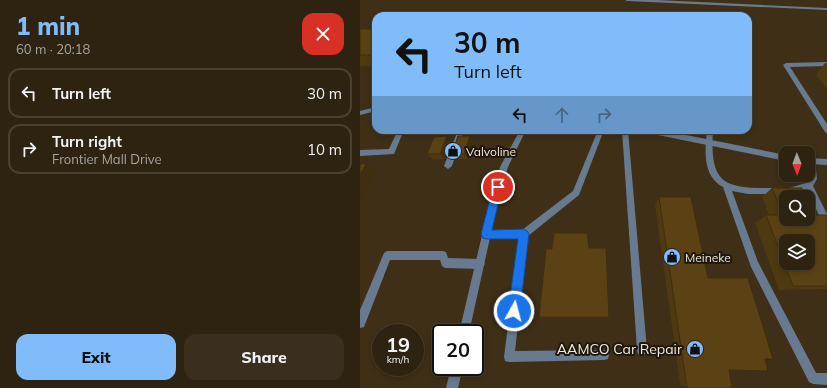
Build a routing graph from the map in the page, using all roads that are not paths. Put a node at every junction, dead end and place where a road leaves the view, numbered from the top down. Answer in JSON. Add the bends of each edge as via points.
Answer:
{"nodes":[{"id":1,"x":627,"y":0,"type":"edge"},
{"id":2,"x":827,"y":9,"type":"edge"},
{"id":3,"x":827,"y":64,"type":"edge"},
{"id":4,"x":372,"y":110,"type":"edge"},
{"id":5,"x":360,"y":113,"type":"edge"},
{"id":6,"x":827,"y":130,"type":"edge"},
{"id":7,"x":399,"y":134,"type":"edge"},
{"id":8,"x":460,"y":134,"type":"edge"},
{"id":9,"x":521,"y":134,"type":"edge"},
{"id":10,"x":598,"y":134,"type":"edge"},
{"id":11,"x":625,"y":134,"type":"edge"},
{"id":12,"x":668,"y":134,"type":"edge"},
{"id":13,"x":710,"y":134,"type":"edge"},
{"id":14,"x":709,"y":142,"type":"junction"},
{"id":15,"x":360,"y":153,"type":"edge"},
{"id":16,"x":779,"y":157,"type":"edge"},
{"id":17,"x":815,"y":161,"type":"edge"},
{"id":18,"x":827,"y":162,"type":"edge"},
{"id":19,"x":448,"y":166,"type":"dead end"},
{"id":20,"x":811,"y":182,"type":"edge"},
{"id":21,"x":726,"y":185,"type":"junction"},
{"id":22,"x":809,"y":186,"type":"junction"},
{"id":23,"x":827,"y":223,"type":"edge"},
{"id":24,"x":486,"y":234,"type":"junction"},
{"id":25,"x":524,"y":234,"type":"junction"},
{"id":26,"x":480,"y":264,"type":"junction"},
{"id":27,"x":360,"y":323,"type":"edge"},
{"id":28,"x":466,"y":324,"type":"edge"},
{"id":29,"x":642,"y":350,"type":"dead end"},
{"id":30,"x":604,"y":355,"type":"dead end"},
{"id":31,"x":454,"y":376,"type":"edge"},
{"id":32,"x":827,"y":379,"type":"edge"},
{"id":33,"x":452,"y":388,"type":"edge"}],
"edges":[{"from":1,"to":2,"type":"street"},
{"from":3,"to":6,"type":"street","via":[[786,65]]},
{"from":4,"to":5,"type":"street"},
{"from":7,"to":15,"type":"street","via":[[391,152]]},
{"from":8,"to":19,"type":"street"},
{"from":9,"to":24,"type":"street","via":[[504,167]]},
{"from":10,"to":25,"type":"street","via":[[576,193]]},
{"from":11,"to":29,"type":"street"},
{"from":12,"to":14,"type":"street"},
{"from":13,"to":14,"type":"street"},
{"from":14,"to":16,"type":"street"},
{"from":14,"to":21,"type":"street","via":[[710,166],[716,178]]},
{"from":17,"to":18,"type":"street"},
{"from":20,"to":22,"type":"street"},
{"from":21,"to":22,"type":"street","via":[[745,191],[792,190]]},
{"from":21,"to":32,"type":"street","via":[[754,264],[813,378]]},
{"from":22,"to":23,"type":"street"},
{"from":24,"to":25,"type":"street"},
{"from":24,"to":26,"type":"street"},
{"from":25,"to":30,"type":"street","via":[[509,358]]},
{"from":26,"to":27,"type":"street","via":[[445,263],[443,255],[387,256]]},
{"from":26,"to":28,"type":"street"},
{"from":31,"to":33,"type":"street"}]}
